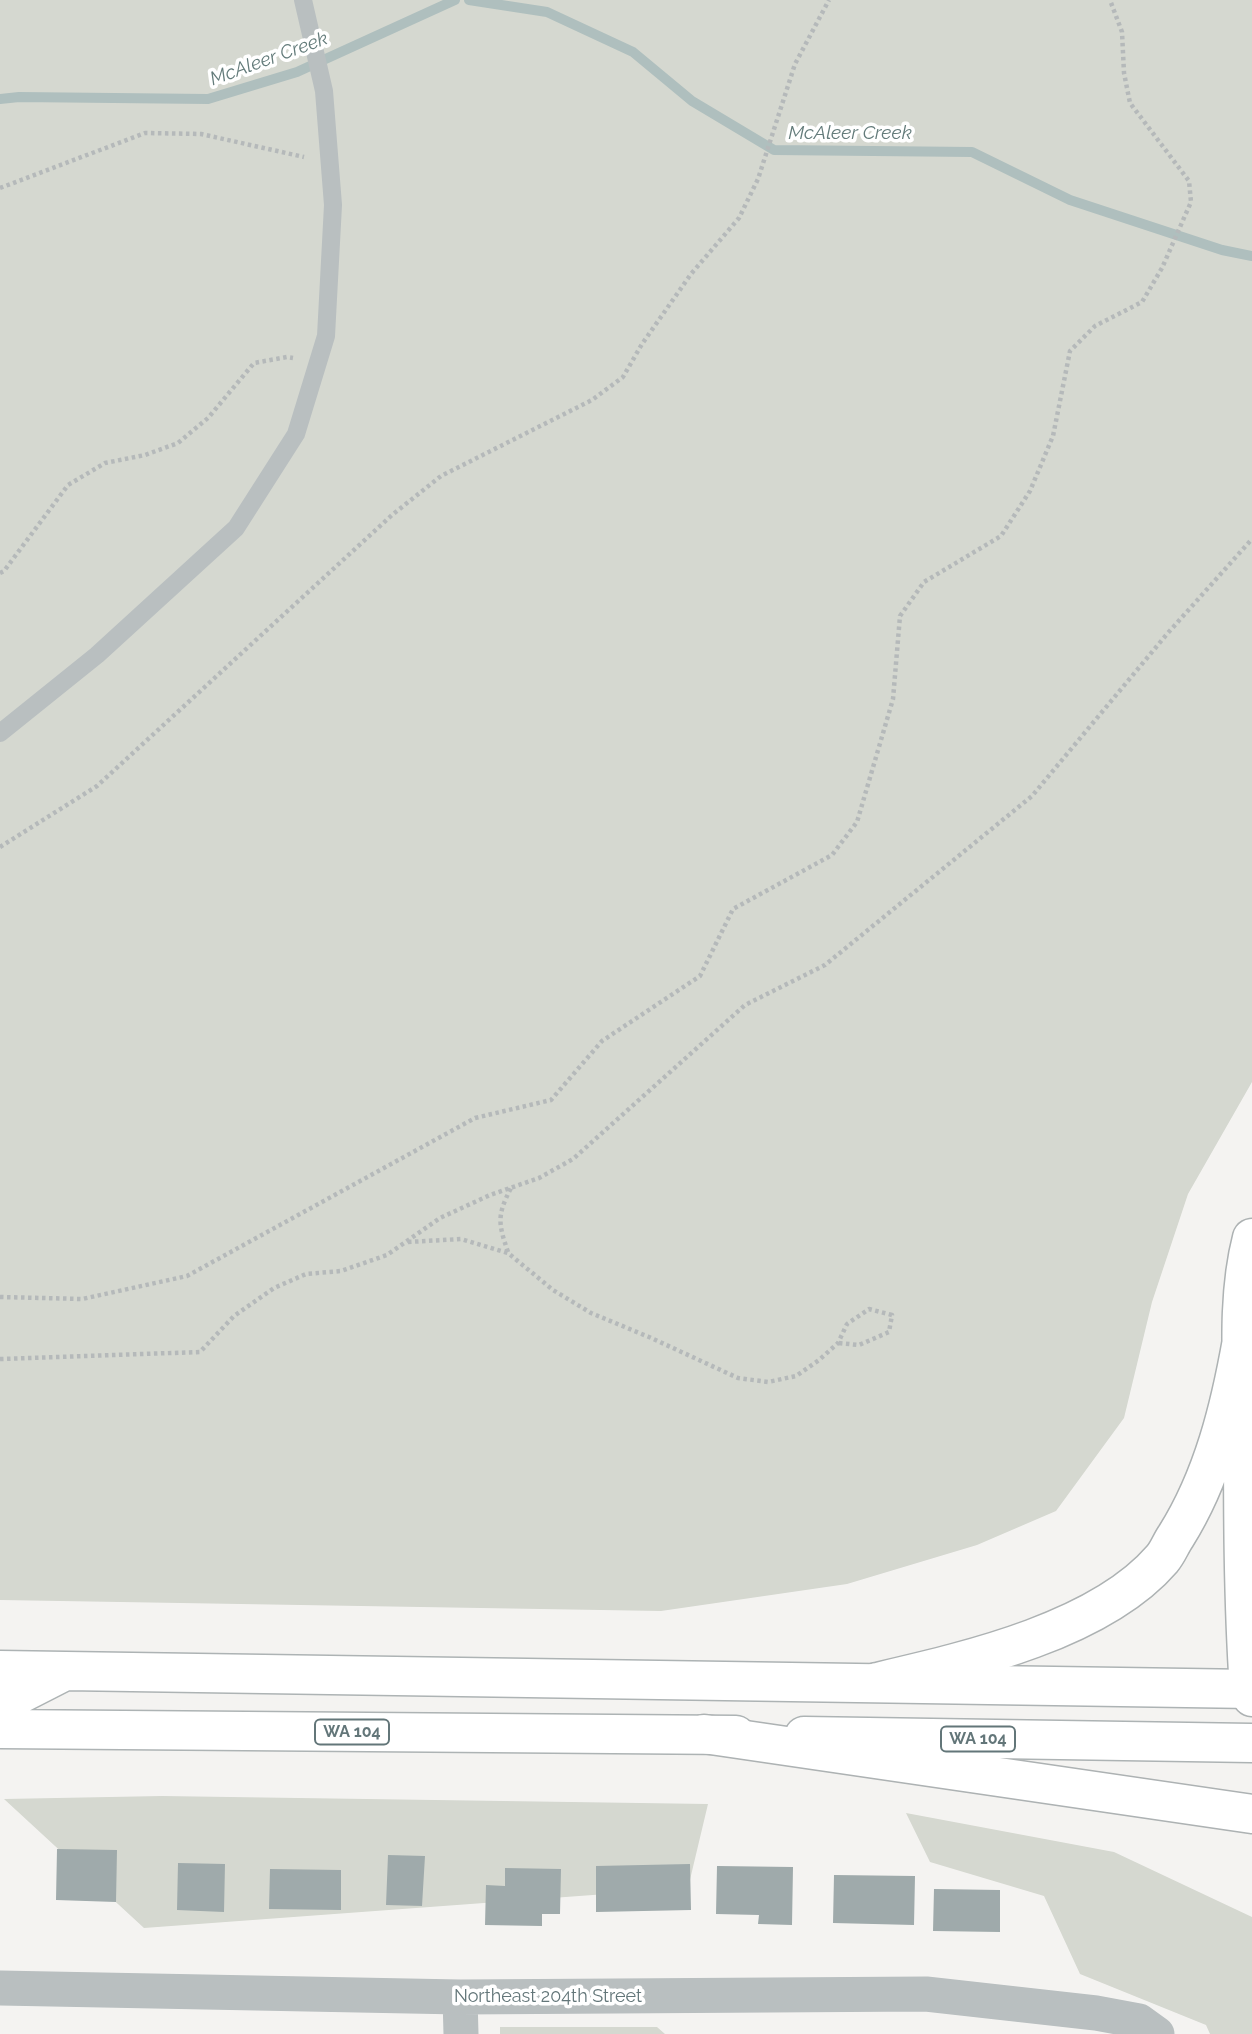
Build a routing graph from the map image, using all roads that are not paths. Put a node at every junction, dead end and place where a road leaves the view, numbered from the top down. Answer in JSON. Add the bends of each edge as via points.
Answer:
{"nodes":[{"id":1,"x":303,"y":0,"type":"edge"},
{"id":2,"x":0,"y":733,"type":"edge"},
{"id":3,"x":1252,"y":1238,"type":"edge"},
{"id":4,"x":1242,"y":1340,"type":"junction"},
{"id":5,"x":0,"y":1670,"type":"edge"},
{"id":6,"x":68,"y":1670,"type":"junction"},
{"id":7,"x":877,"y":1682,"type":"junction"},
{"id":8,"x":1251,"y":1692,"type":"edge"},
{"id":9,"x":0,"y":1707,"type":"edge"},
{"id":10,"x":0,"y":1729,"type":"edge"},
{"id":11,"x":704,"y":1734,"type":"junction"},
{"id":12,"x":1252,"y":1743,"type":"edge"},
{"id":13,"x":1252,"y":1814,"type":"edge"},
{"id":14,"x":0,"y":1988,"type":"edge"},
{"id":15,"x":460,"y":1997,"type":"junction"},
{"id":16,"x":461,"y":2034,"type":"edge"},
{"id":17,"x":1157,"y":2034,"type":"edge"}],
"edges":[{"from":1,"to":2,"type":"lane","via":[[324,91],[332,205],[326,335],[296,434],[236,528],[97,655]]},
{"from":3,"to":4,"type":"main road"},
{"from":4,"to":7,"type":"main road","via":[[1222,1429],[1191,1512],[1163,1558],[1128,1591],[1084,1618],[1010,1646]]},
{"from":4,"to":8,"type":"main road","via":[[1245,1600]]},
{"from":5,"to":6,"type":"main road"},
{"from":6,"to":7,"type":"main road"},
{"from":6,"to":9,"type":"main road"},
{"from":7,"to":8,"type":"main road"},
{"from":10,"to":11,"type":"main road","number":"WA 104"},
{"from":11,"to":12,"type":"main road","number":"WA 104"},
{"from":11,"to":13,"type":"main road"},
{"from":14,"to":15,"type":"street","name":"Northeast 204th Street"},
{"from":15,"to":16,"type":"street"},
{"from":15,"to":17,"type":"street","name":"Northeast 204th Street","via":[[926,1994],[1096,2013],[1139,2021]]}]}
